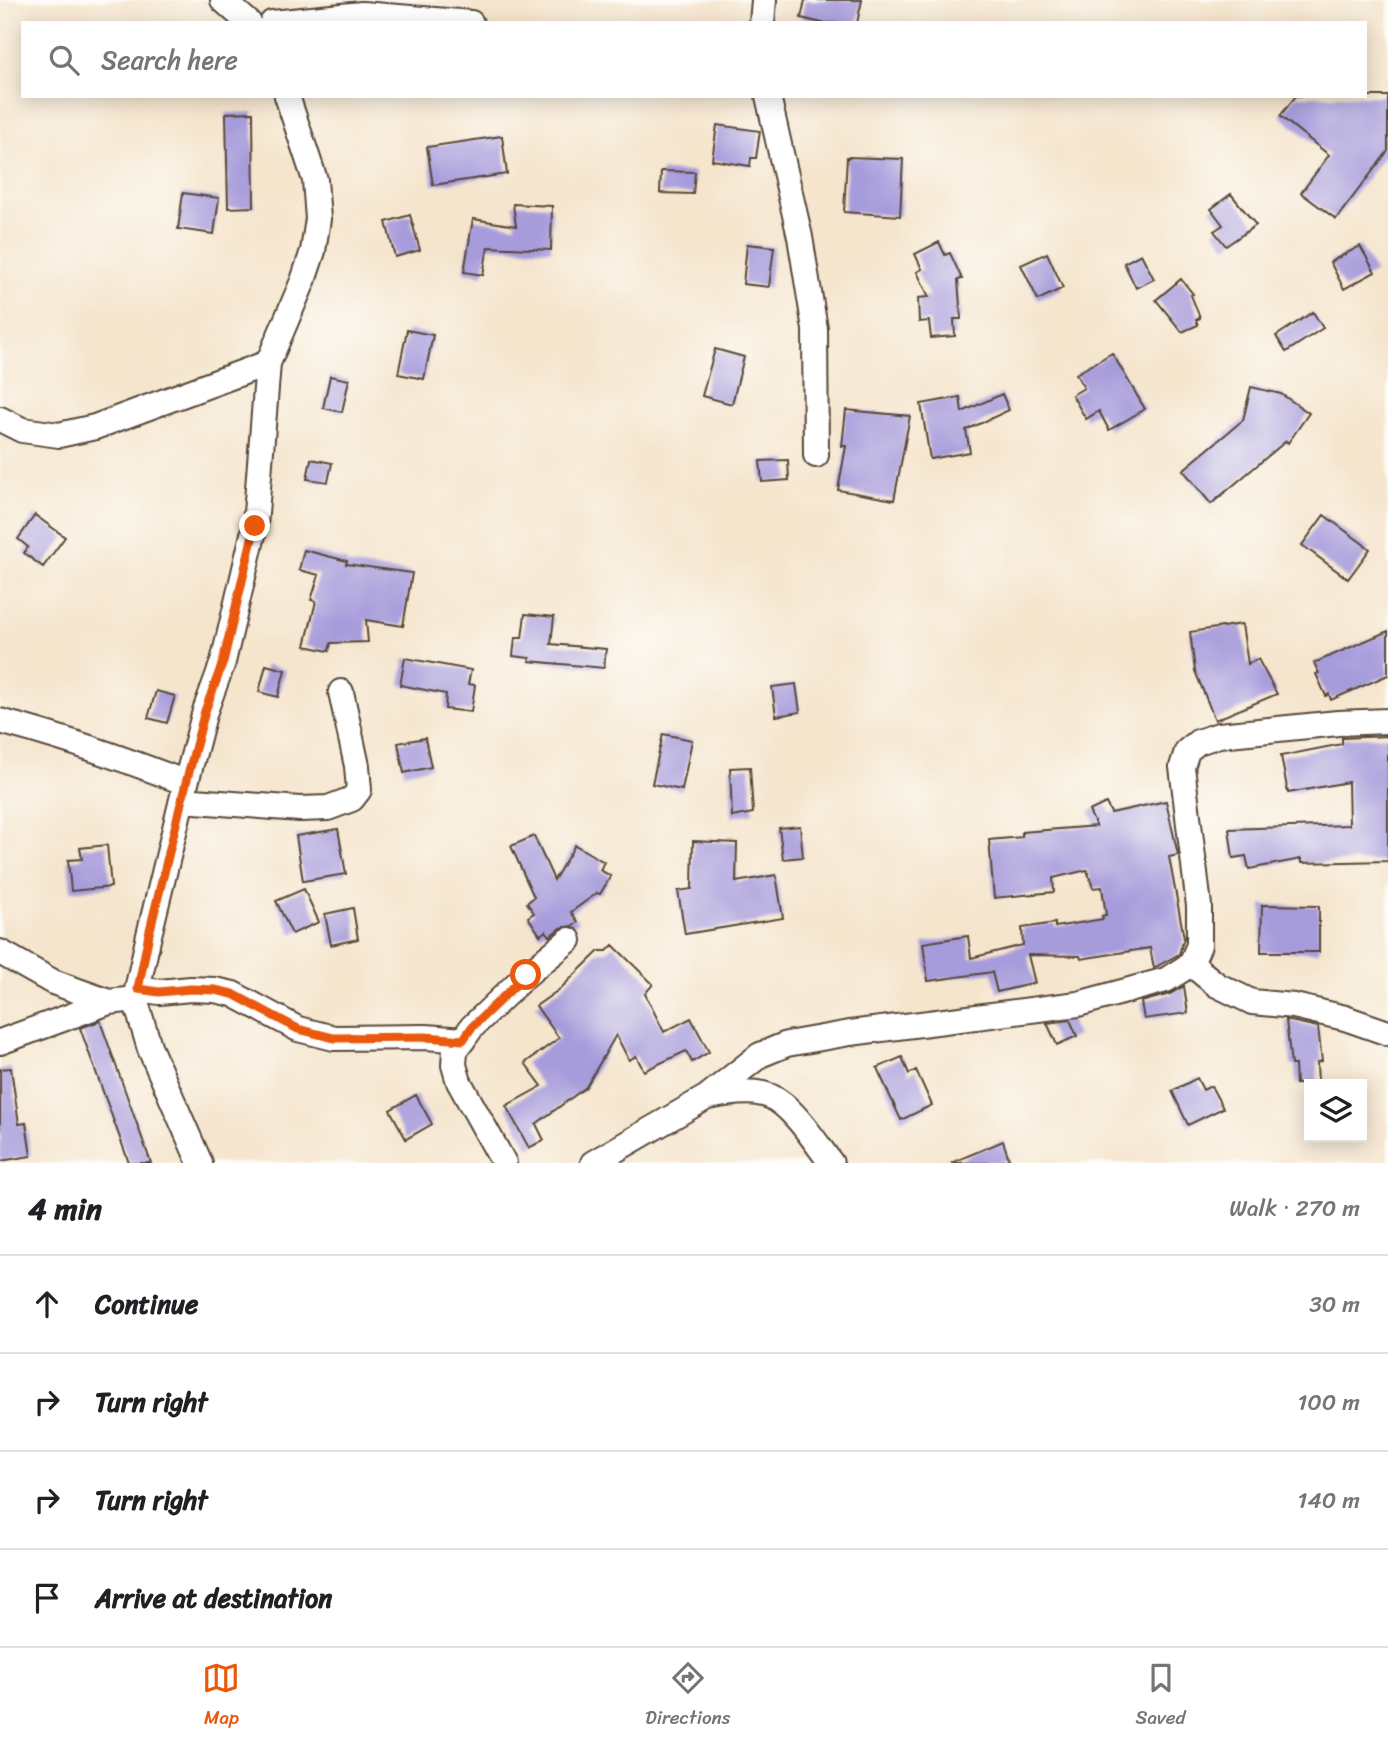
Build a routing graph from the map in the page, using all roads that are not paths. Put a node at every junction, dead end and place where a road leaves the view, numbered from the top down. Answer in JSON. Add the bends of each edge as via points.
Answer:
{"nodes":[{"id":1,"x":223,"y":0,"type":"edge"},
{"id":2,"x":764,"y":0,"type":"edge"},
{"id":3,"x":247,"y":21,"type":"edge"},
{"id":4,"x":292,"y":21,"type":"edge"},
{"id":5,"x":447,"y":21,"type":"edge"},
{"id":6,"x":762,"y":21,"type":"edge"},
{"id":7,"x":288,"y":98,"type":"edge"},
{"id":8,"x":768,"y":98,"type":"edge"},
{"id":9,"x":268,"y":363,"type":"junction"},
{"id":10,"x":0,"y":419,"type":"edge"},
{"id":11,"x":816,"y":455,"type":"dead end"},
{"id":12,"x":341,"y":692,"type":"dead end"},
{"id":13,"x":0,"y":721,"type":"edge"},
{"id":14,"x":1388,"y":721,"type":"edge"},
{"id":15,"x":184,"y":792,"type":"junction"},
{"id":16,"x":569,"y":940,"type":"dead end"},
{"id":17,"x":0,"y":951,"type":"edge"},
{"id":18,"x":1191,"y":964,"type":"junction"},
{"id":19,"x":136,"y":994,"type":"junction"},
{"id":20,"x":109,"y":1002,"type":"junction"},
{"id":21,"x":1388,"y":1033,"type":"edge"},
{"id":22,"x":463,"y":1040,"type":"junction"},
{"id":23,"x":0,"y":1042,"type":"edge"},
{"id":24,"x":707,"y":1097,"type":"junction"},
{"id":25,"x":200,"y":1163,"type":"edge"},
{"id":26,"x":504,"y":1163,"type":"edge"},
{"id":27,"x":593,"y":1163,"type":"edge"},
{"id":28,"x":831,"y":1163,"type":"edge"}],
"edges":[{"from":1,"to":3,"type":"street"},
{"from":2,"to":6,"type":"street"},
{"from":4,"to":5,"type":"street","via":[[362,14]]},
{"from":7,"to":9,"type":"street","via":[[315,180],[318,219],[303,281]]},
{"from":8,"to":11,"type":"street","via":[[815,329]]},
{"from":9,"to":10,"type":"street","via":[[95,427],[59,435],[22,430]]},
{"from":9,"to":15,"type":"street","via":[[255,526],[223,662]]},
{"from":12,"to":15,"type":"street","via":[[358,778],[359,790],[352,799],[328,808],[300,809]]},
{"from":13,"to":15,"type":"street","via":[[118,756]]},
{"from":14,"to":18,"type":"street","via":[[1219,735],[1187,751],[1182,767],[1199,919],[1199,945]]},
{"from":15,"to":19,"type":"street"},
{"from":16,"to":22,"type":"street","via":[[526,975]]},
{"from":17,"to":20,"type":"street","via":[[53,982]]},
{"from":18,"to":21,"type":"street","via":[[1217,985],[1252,1002],[1307,1009]]},
{"from":18,"to":24,"type":"street","via":[[1166,980],[1078,1004],[788,1044],[760,1055]]},
{"from":19,"to":20,"type":"street"},
{"from":19,"to":22,"type":"street","via":[[191,989],[233,994],[298,1029],[334,1038]]},
{"from":19,"to":25,"type":"street","via":[[150,1049]]},
{"from":20,"to":23,"type":"street"},
{"from":22,"to":26,"type":"street","via":[[454,1058],[459,1082]]},
{"from":24,"to":27,"type":"street"},
{"from":24,"to":28,"type":"street","via":[[763,1094],[779,1100]]}]}
